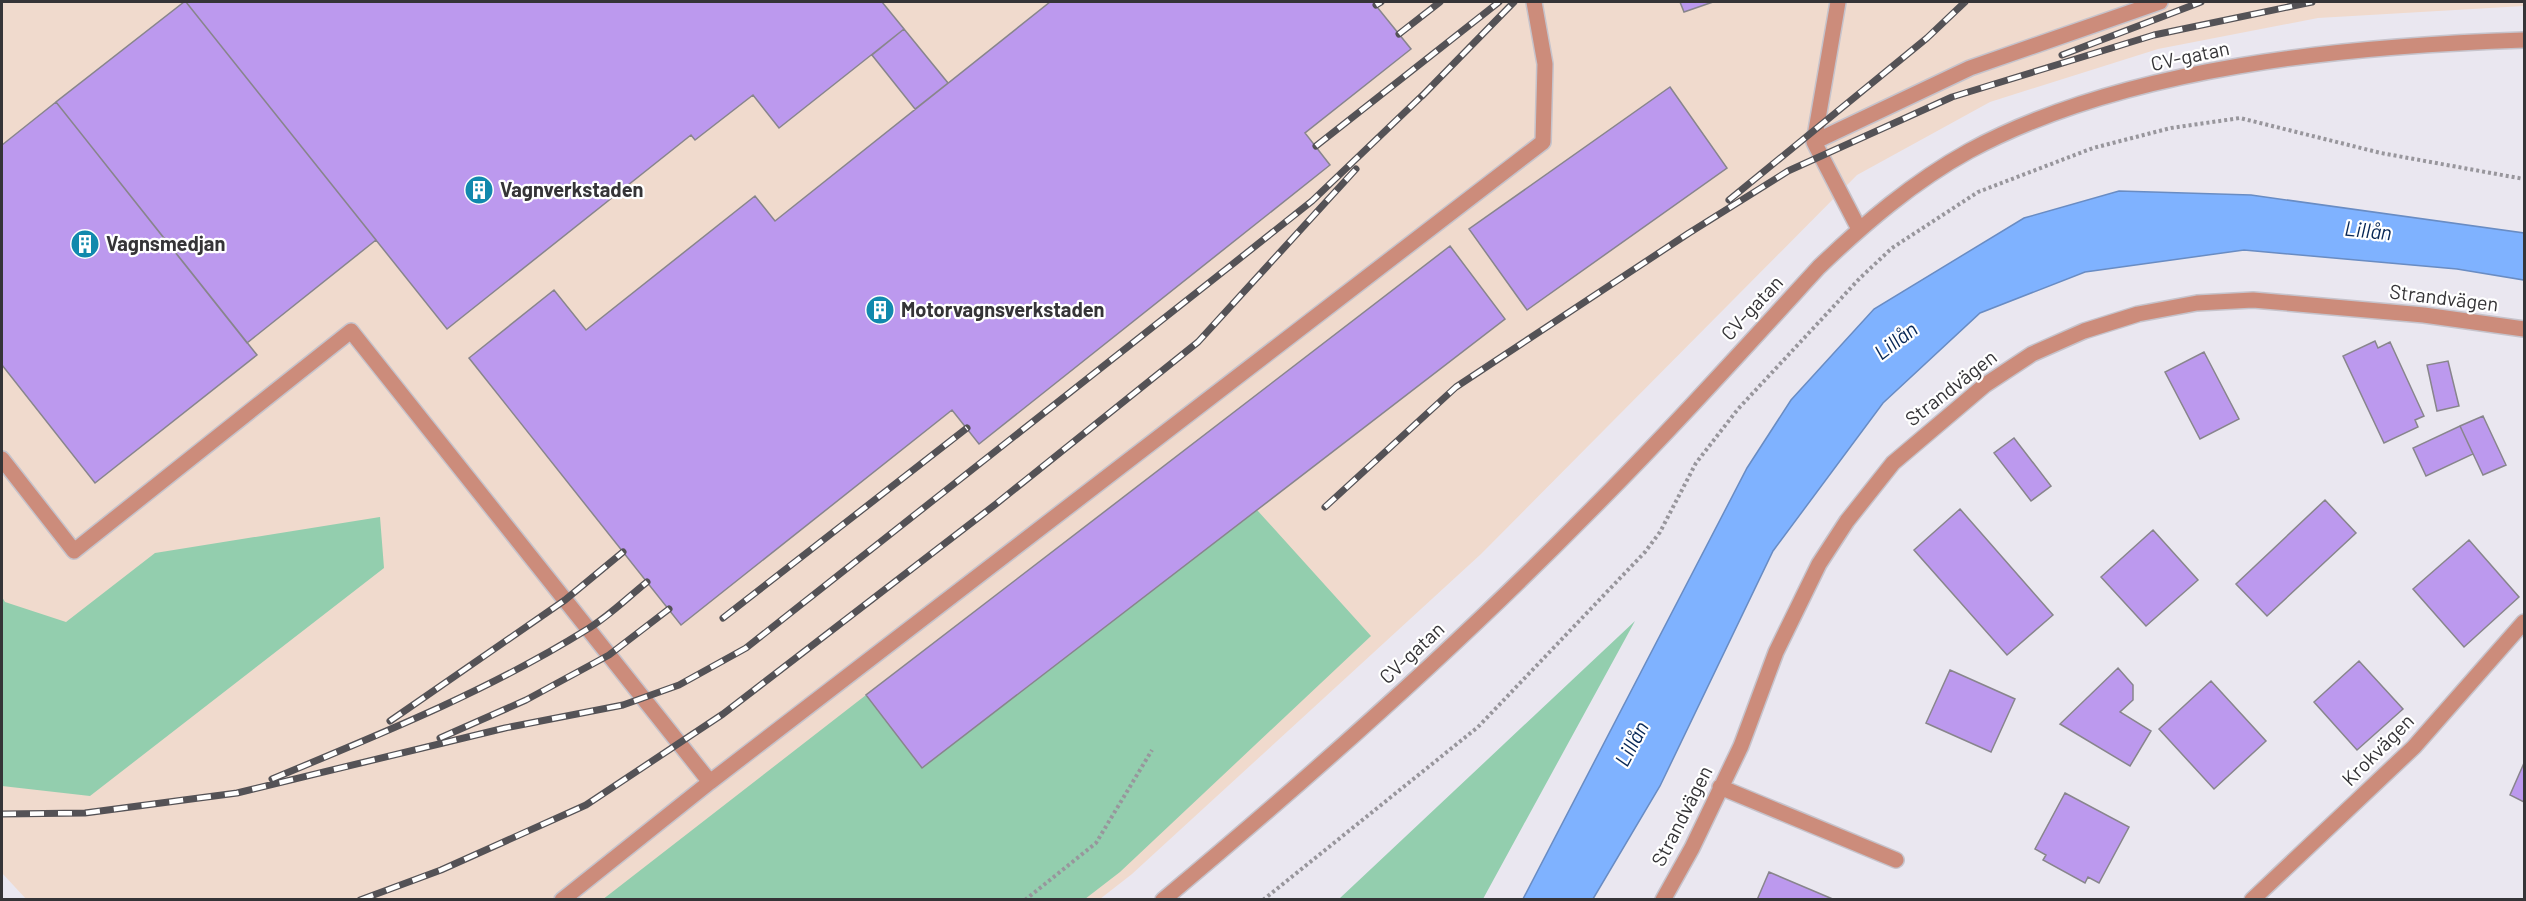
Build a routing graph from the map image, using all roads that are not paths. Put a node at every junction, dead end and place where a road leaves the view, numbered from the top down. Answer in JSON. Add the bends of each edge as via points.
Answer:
{"nodes":[{"id":1,"x":1534,"y":2,"type":"edge"},
{"id":2,"x":1838,"y":2,"type":"edge"},
{"id":3,"x":2160,"y":2,"type":"edge"},
{"id":4,"x":2524,"y":40,"type":"edge"},
{"id":5,"x":1814,"y":142,"type":"junction"},
{"id":6,"x":1859,"y":229,"type":"junction"},
{"id":7,"x":2524,"y":329,"type":"edge"},
{"id":8,"x":2,"y":459,"type":"edge"},
{"id":9,"x":2524,"y":622,"type":"edge"},
{"id":10,"x":710,"y":783,"type":"junction"},
{"id":11,"x":1720,"y":787,"type":"junction"},
{"id":12,"x":1896,"y":860,"type":"dead end"},
{"id":13,"x":562,"y":900,"type":"edge"},
{"id":14,"x":1163,"y":900,"type":"edge"},
{"id":15,"x":1663,"y":900,"type":"edge"},
{"id":16,"x":2252,"y":900,"type":"edge"}],
"edges":[{"from":1,"to":10,"type":"street","via":[[1545,64],[1543,142]]},
{"from":2,"to":5,"type":"street"},
{"from":3,"to":5,"type":"street","via":[[1970,68]]},
{"from":4,"to":6,"type":"street","name":"CV-gatan","via":[[2449,42],[2322,54],[2211,72],[2088,103],[2010,131],[1970,152],[1894,200]]},
{"from":5,"to":6,"type":"street"},
{"from":6,"to":14,"type":"street","name":"CV-gatan","via":[[1587,514],[1479,620],[1360,731]]},
{"from":7,"to":11,"type":"street","name":"Strandvägen","via":[[2424,315],[2253,300],[2197,303],[2138,314],[2084,331],[2032,354],[1985,385],[1893,463],[1847,520],[1819,564],[1776,652],[1741,746]]},
{"from":8,"to":10,"type":"street","via":[[74,551],[351,331]]},
{"from":9,"to":16,"type":"street","name":"Krokvägen","via":[[2414,747]]},
{"from":10,"to":13,"type":"street"},
{"from":11,"to":12,"type":"street"},
{"from":11,"to":15,"type":"street","name":"Strandvägen"}]}
